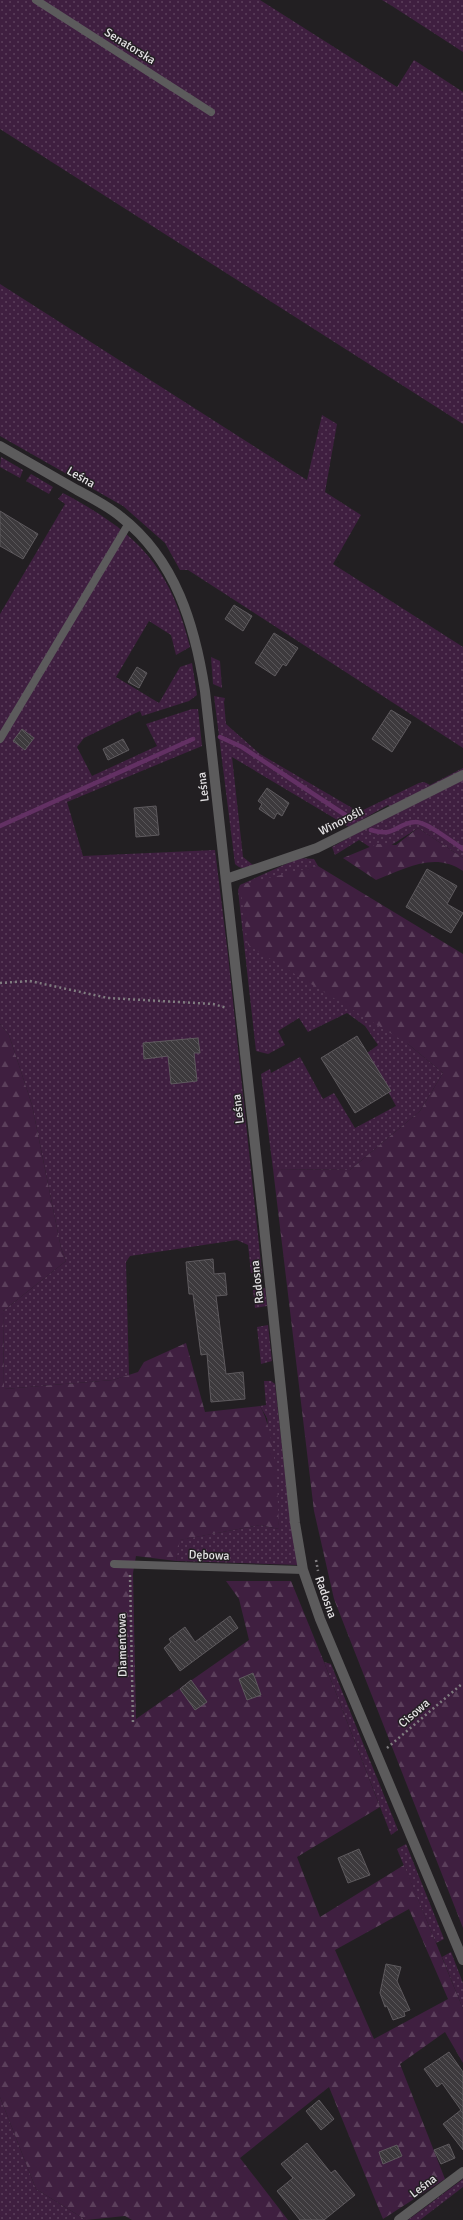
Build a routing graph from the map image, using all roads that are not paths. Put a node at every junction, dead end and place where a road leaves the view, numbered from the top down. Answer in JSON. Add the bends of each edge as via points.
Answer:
{"nodes":[{"id":1,"x":36,"y":0,"type":"edge"},
{"id":2,"x":211,"y":112,"type":"dead end"},
{"id":3,"x":0,"y":446,"type":"edge"},
{"id":4,"x":129,"y":523,"type":"junction"},
{"id":5,"x":0,"y":739,"type":"edge"},
{"id":6,"x":463,"y":775,"type":"edge"},
{"id":7,"x":226,"y":879,"type":"junction"},
{"id":8,"x":263,"y":1217,"type":"joint"},
{"id":9,"x":114,"y":1564,"type":"dead end"},
{"id":10,"x":303,"y":1570,"type":"junction"},
{"id":11,"x":463,"y":1960,"type":"edge"},
{"id":12,"x":463,"y":2172,"type":"edge"},
{"id":13,"x":399,"y":2220,"type":"edge"}],
"edges":[{"from":1,"to":2,"type":"lane","name":"Senatorska"},
{"from":3,"to":4,"type":"street","name":"Leśna","via":[[104,505]]},
{"from":4,"to":5,"type":"lane"},
{"from":4,"to":7,"type":"street","name":"Leśna","via":[[170,573],[192,626],[204,691]]},
{"from":6,"to":7,"type":"street","name":"Winorośli","via":[[317,848]]},
{"from":7,"to":8,"type":"street","name":"Leśna"},
{"from":8,"to":10,"type":"street","name":"Radosna","via":[[294,1516]]},
{"from":9,"to":10,"type":"lane","name":"Dębowa"},
{"from":10,"to":11,"type":"street","name":"Radosna","via":[[376,1757]]},
{"from":12,"to":13,"type":"street","name":"Leśna"}]}
